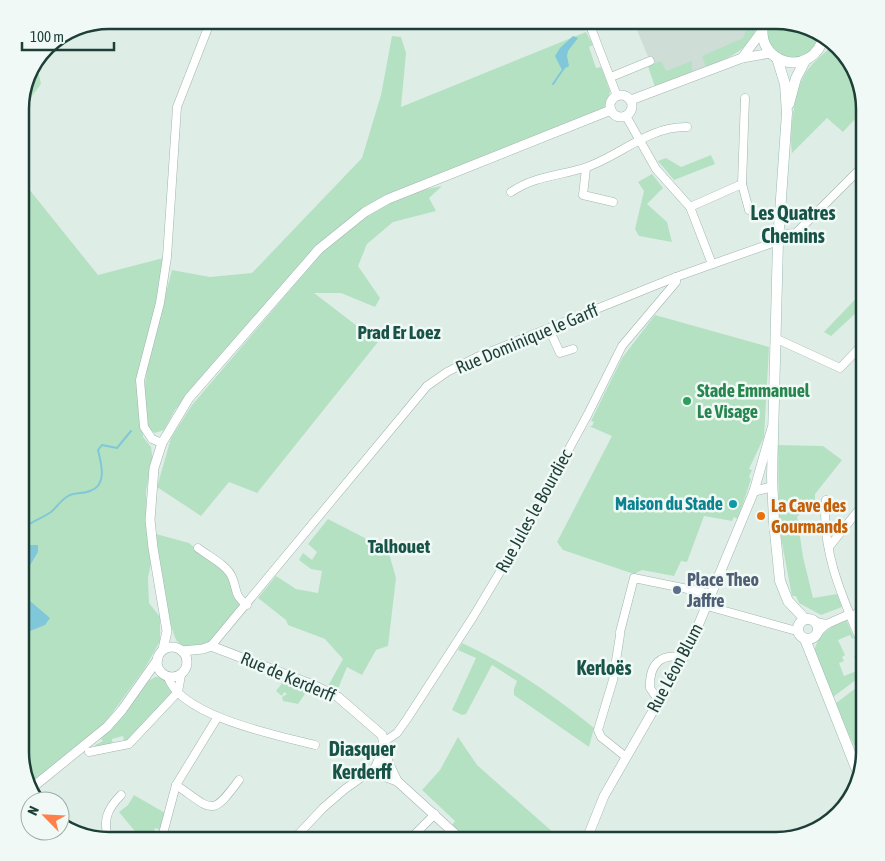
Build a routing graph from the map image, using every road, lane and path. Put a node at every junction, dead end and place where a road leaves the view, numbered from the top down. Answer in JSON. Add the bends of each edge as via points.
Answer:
{"nodes":[{"id":1,"x":207,"y":29,"type":"edge"},
{"id":2,"x":591,"y":29,"type":"edge"},
{"id":3,"x":762,"y":31,"type":"joint"},
{"id":4,"x":822,"y":43,"type":"edge"},
{"id":5,"x":774,"y":56,"type":"junction"},
{"id":6,"x":742,"y":58,"type":"junction"},
{"id":7,"x":650,"y":61,"type":"dead end"},
{"id":8,"x":805,"y":61,"type":"junction"},
{"id":9,"x":610,"y":77,"type":"junction"},
{"id":10,"x":617,"y":96,"type":"junction"},
{"id":11,"x":745,"y":98,"type":"dead end"},
{"id":12,"x":631,"y":100,"type":"junction"},
{"id":13,"x":611,"y":110,"type":"junction"},
{"id":14,"x":787,"y":112,"type":"junction"},
{"id":15,"x":626,"y":116,"type":"junction"},
{"id":16,"x":687,"y":128,"type":"dead end"},
{"id":17,"x":638,"y":140,"type":"junction"},
{"id":18,"x":586,"y":168,"type":"junction"},
{"id":19,"x":856,"y":173,"type":"edge"},
{"id":20,"x":742,"y":184,"type":"junction"},
{"id":21,"x":511,"y":192,"type":"dead end"},
{"id":22,"x":613,"y":202,"type":"dead end"},
{"id":23,"x":690,"y":207,"type":"junction"},
{"id":24,"x":749,"y":210,"type":"dead end"},
{"id":25,"x":780,"y":238,"type":"junction"},
{"id":26,"x":712,"y":264,"type":"junction"},
{"id":27,"x":676,"y":277,"type":"junction"},
{"id":28,"x":549,"y":329,"type":"junction"},
{"id":29,"x":777,"y":339,"type":"junction"},
{"id":30,"x":573,"y":349,"type":"dead end"},
{"id":31,"x":856,"y":351,"type":"edge"},
{"id":32,"x":773,"y":423,"type":"junction"},
{"id":33,"x":162,"y":444,"type":"junction"},
{"id":34,"x":757,"y":476,"type":"junction"},
{"id":35,"x":772,"y":482,"type":"junction"},
{"id":36,"x":754,"y":490,"type":"junction"},
{"id":37,"x":826,"y":500,"type":"dead end"},
{"id":38,"x":856,"y":513,"type":"edge"},
{"id":39,"x":829,"y":547,"type":"junction"},
{"id":40,"x":198,"y":548,"type":"dead end"},
{"id":41,"x":712,"y":594,"type":"junction"},
{"id":42,"x":247,"y":605,"type":"junction"},
{"id":43,"x":707,"y":606,"type":"junction"},
{"id":44,"x":856,"y":612,"type":"edge"},
{"id":45,"x":851,"y":617,"type":"junction"},
{"id":46,"x":807,"y":629,"type":"junction"},
{"id":47,"x":856,"y":629,"type":"edge"},
{"id":48,"x":167,"y":631,"type":"junction"},
{"id":49,"x":207,"y":648,"type":"junction"},
{"id":50,"x":164,"y":649,"type":"junction"},
{"id":51,"x":178,"y":649,"type":"junction"},
{"id":52,"x":684,"y":658,"type":"junction"},
{"id":53,"x":158,"y":659,"type":"junction"},
{"id":54,"x":188,"y":663,"type":"junction"},
{"id":55,"x":165,"y":675,"type":"junction"},
{"id":56,"x":181,"y":675,"type":"junction"},
{"id":57,"x":142,"y":681,"type":"junction"},
{"id":58,"x":178,"y":692,"type":"junction"},
{"id":59,"x":659,"y":700,"type":"junction"},
{"id":60,"x":217,"y":718,"type":"junction"},
{"id":61,"x":385,"y":742,"type":"junction"},
{"id":62,"x":315,"y":746,"type":"dead end"},
{"id":63,"x":88,"y":752,"type":"dead end"},
{"id":64,"x":626,"y":757,"type":"junction"},
{"id":65,"x":855,"y":766,"type":"edge"},
{"id":66,"x":383,"y":769,"type":"junction"},
{"id":67,"x":239,"y":780,"type":"dead end"},
{"id":68,"x":36,"y":784,"type":"edge"},
{"id":69,"x":176,"y":785,"type":"junction"},
{"id":70,"x":121,"y":795,"type":"dead end"},
{"id":71,"x":435,"y":814,"type":"junction"},
{"id":72,"x":107,"y":832,"type":"edge"},
{"id":73,"x":163,"y":832,"type":"edge"},
{"id":74,"x":300,"y":832,"type":"edge"},
{"id":75,"x":417,"y":832,"type":"edge"},
{"id":76,"x":454,"y":832,"type":"edge"},
{"id":77,"x":590,"y":832,"type":"edge"}],
"edges":[{"from":1,"to":33,"type":"street","via":[[177,107],[168,257],[140,380],[144,427],[152,439]]},
{"from":2,"to":9,"type":"street"},
{"from":3,"to":5,"type":"main road","via":[[764,43]]},
{"from":3,"to":6,"type":"street"},
{"from":4,"to":8,"type":"main road"},
{"from":5,"to":6,"type":"street"},
{"from":5,"to":8,"type":"main road","via":[[790,63]]},
{"from":5,"to":14,"type":"main road","via":[[785,84]]},
{"from":6,"to":12,"type":"street"},
{"from":7,"to":9,"type":"street"},
{"from":8,"to":14,"type":"main road","via":[[796,78]]},
{"from":9,"to":10,"type":"street"},
{"from":10,"to":12,"type":"street","via":[[623,95]]},
{"from":10,"to":13,"type":"street","via":[[611,102]]},
{"from":11,"to":20,"type":"street"},
{"from":12,"to":15,"type":"street","via":[[632,110]]},
{"from":13,"to":15,"type":"street","via":[[618,117]]},
{"from":13,"to":33,"type":"street","via":[[388,199],[343,228],[319,249],[189,398]]},
{"from":14,"to":25,"type":"main road"},
{"from":15,"to":17,"type":"street"},
{"from":16,"to":17,"type":"street","via":[[673,127]]},
{"from":17,"to":18,"type":"street"},
{"from":17,"to":23,"type":"street","via":[[656,170]]},
{"from":18,"to":21,"type":"street","via":[[527,182]]},
{"from":18,"to":22,"type":"street","via":[[583,195]]},
{"from":19,"to":25,"type":"street","name":"Rue Dominique le Garff","via":[[796,233]]},
{"from":20,"to":23,"type":"street"},
{"from":20,"to":24,"type":"street"},
{"from":23,"to":26,"type":"street"},
{"from":25,"to":26,"type":"street","name":"Rue Dominique le Garff"},
{"from":25,"to":29,"type":"main road"},
{"from":26,"to":27,"type":"street","name":"Rue Dominique le Garff"},
{"from":27,"to":28,"type":"street","name":"Rue Dominique le Garff"},
{"from":27,"to":61,"type":"street","name":"Rue Jules le Bourdiec","via":[[676,282],[622,346],[588,414],[474,617],[407,719]]},
{"from":28,"to":30,"type":"street","via":[[560,353]]},
{"from":28,"to":42,"type":"street","name":"Rue Dominique le Garff","via":[[477,357],[427,386]]},
{"from":29,"to":31,"type":"street","via":[[840,368]]},
{"from":29,"to":32,"type":"main road"},
{"from":32,"to":34,"type":"street","name":"Rue Léon Blum"},
{"from":32,"to":35,"type":"main road"},
{"from":33,"to":48,"type":"street","via":[[154,468],[150,520]]},
{"from":34,"to":35,"type":"street"},
{"from":34,"to":36,"type":"street","name":"Rue Léon Blum"},
{"from":35,"to":36,"type":"street"},
{"from":35,"to":46,"type":"main road","via":[[780,580],[788,601]]},
{"from":36,"to":41,"type":"street","name":"Rue Léon Blum"},
{"from":37,"to":39,"type":"street","via":[[824,514]]},
{"from":38,"to":39,"type":"street"},
{"from":39,"to":45,"type":"street","via":[[838,584]]},
{"from":40,"to":42,"type":"street","via":[[227,571],[236,594]]},
{"from":41,"to":43,"type":"street","name":"Rue Léon Blum"},
{"from":41,"to":64,"type":"street","via":[[634,578],[620,633],[613,680],[598,730]]},
{"from":42,"to":49,"type":"street","name":"Rue Dominique le Garff"},
{"from":43,"to":46,"type":"street","via":[[793,630]]},
{"from":43,"to":52,"type":"street","name":"Rue Léon Blum"},
{"from":44,"to":45,"type":"street"},
{"from":45,"to":46,"type":"street"},
{"from":45,"to":47,"type":"street"},
{"from":46,"to":65,"type":"main road","via":[[809,651]]},
{"from":48,"to":50,"type":"street"},
{"from":48,"to":51,"type":"street"},
{"from":49,"to":51,"type":"street"},
{"from":49,"to":54,"type":"street"},
{"from":49,"to":61,"type":"street","name":"Rue de Kerderff","via":[[326,690],[369,722]]},
{"from":50,"to":51,"type":"street"},
{"from":50,"to":53,"type":"street"},
{"from":51,"to":54,"type":"street"},
{"from":52,"to":59,"type":"street","name":"Rue Léon Blum"},
{"from":52,"to":59,"type":"street","via":[[669,656],[655,665],[650,688]]},
{"from":53,"to":55,"type":"street"},
{"from":53,"to":57,"type":"street"},
{"from":54,"to":56,"type":"street"},
{"from":55,"to":56,"type":"street"},
{"from":55,"to":57,"type":"street"},
{"from":55,"to":58,"type":"street"},
{"from":56,"to":58,"type":"street"},
{"from":57,"to":68,"type":"street","via":[[107,727]]},
{"from":58,"to":60,"type":"street"},
{"from":58,"to":63,"type":"street","via":[[129,744]]},
{"from":59,"to":64,"type":"street","name":"Rue Léon Blum"},
{"from":60,"to":62,"type":"street"},
{"from":60,"to":69,"type":"street"},
{"from":61,"to":66,"type":"street"},
{"from":64,"to":77,"type":"street","name":"Rue Léon Blum","via":[[604,796]]},
{"from":66,"to":71,"type":"street"},
{"from":66,"to":74,"type":"street","via":[[345,789]]},
{"from":67,"to":69,"type":"street","via":[[222,804],[214,807]]},
{"from":69,"to":73,"type":"street"},
{"from":70,"to":72,"type":"street","via":[[107,811]]},
{"from":71,"to":75,"type":"street"},
{"from":71,"to":76,"type":"street"}]}
